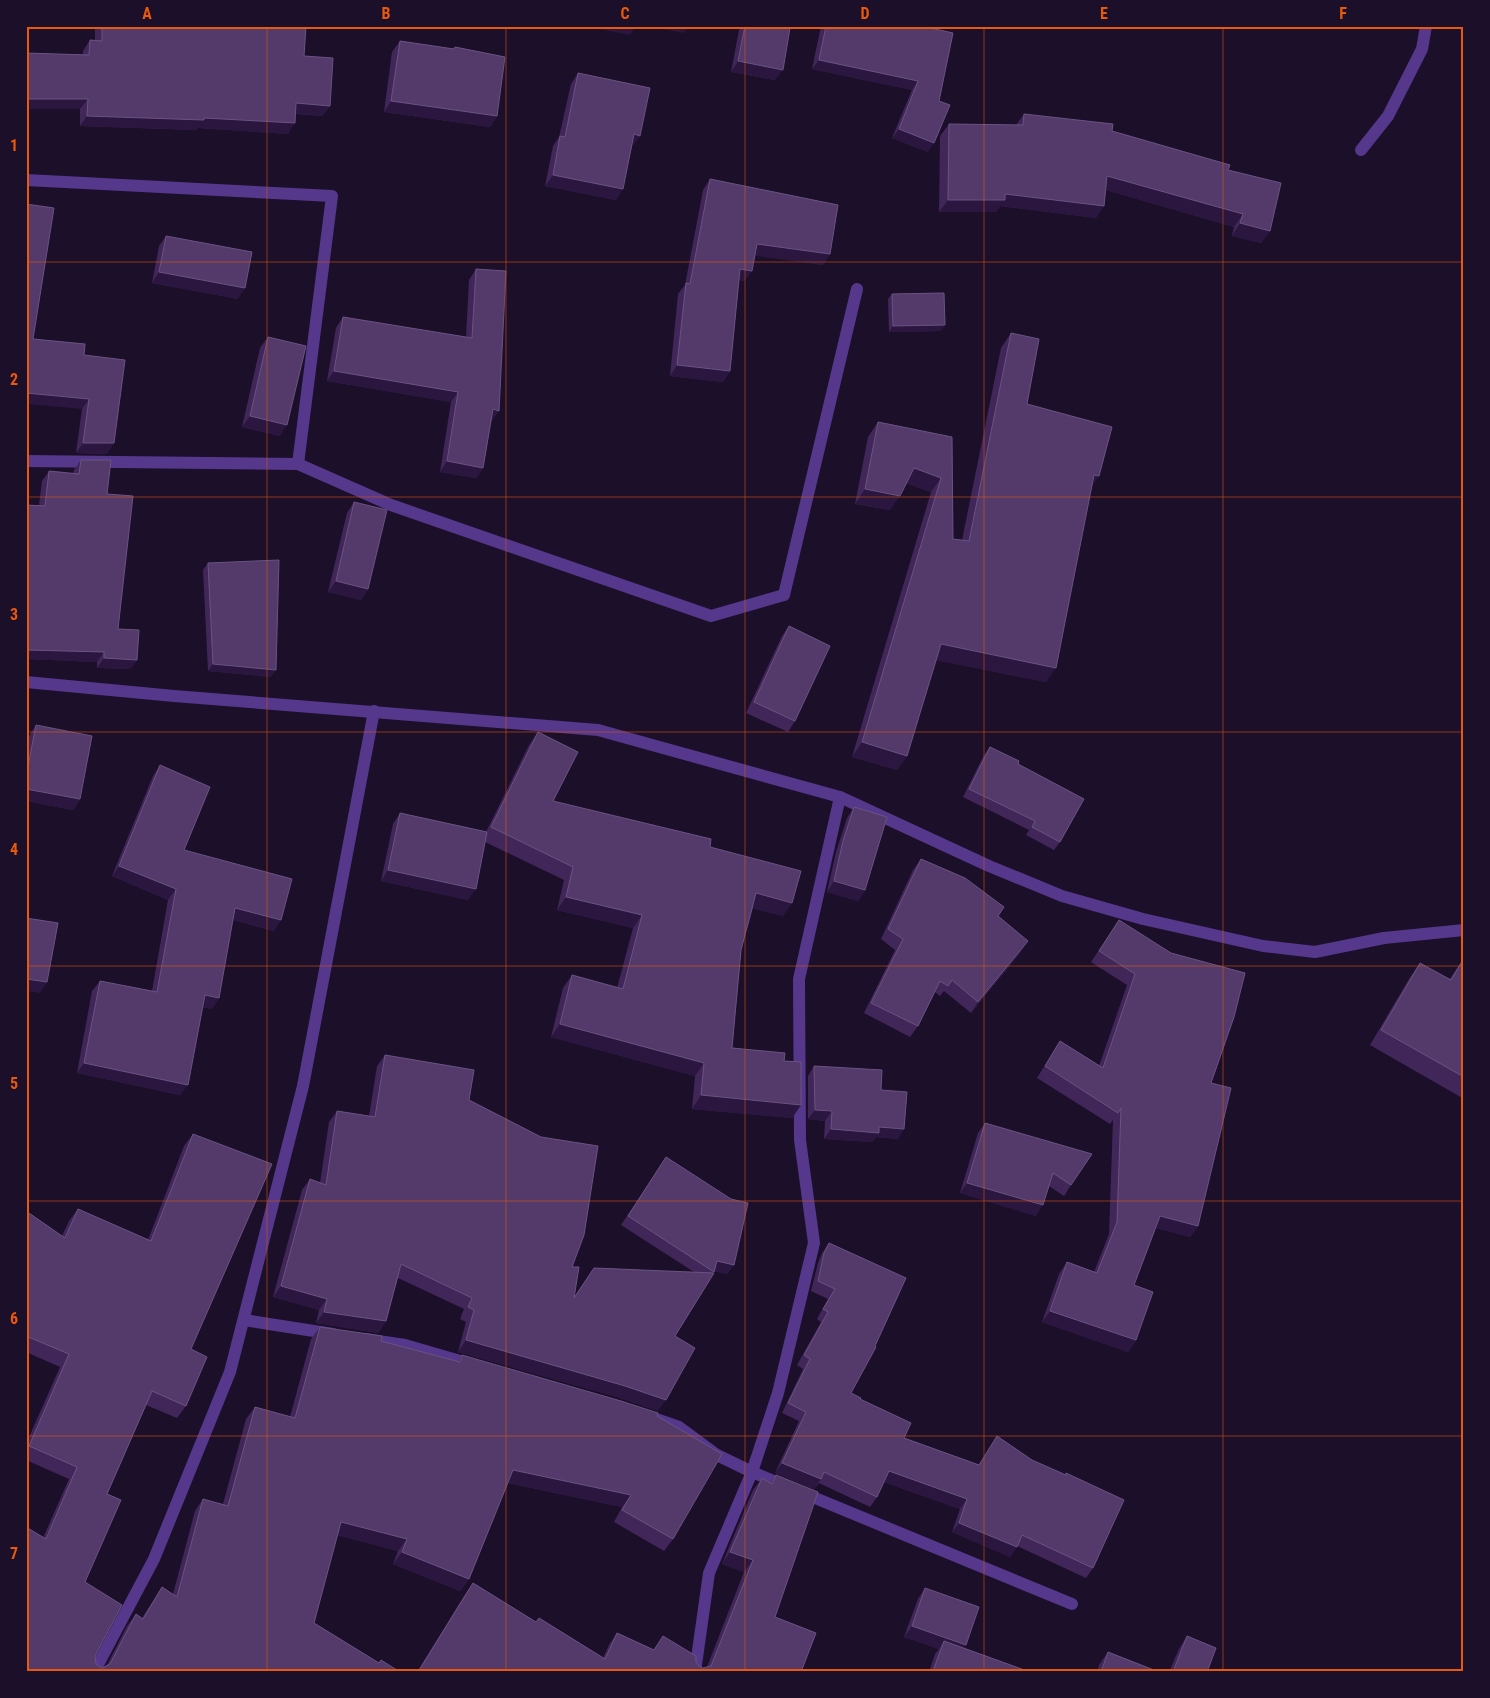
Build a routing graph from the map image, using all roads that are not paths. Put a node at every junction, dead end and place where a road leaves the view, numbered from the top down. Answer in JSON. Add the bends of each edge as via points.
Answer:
{"nodes":[{"id":1,"x":1426,"y":26,"type":"edge"},
{"id":2,"x":1361,"y":150,"type":"dead end"},
{"id":3,"x":26,"y":180,"type":"edge"},
{"id":4,"x":857,"y":289,"type":"dead end"},
{"id":5,"x":26,"y":461,"type":"edge"},
{"id":6,"x":298,"y":464,"type":"junction"},
{"id":7,"x":26,"y":682,"type":"edge"},
{"id":8,"x":374,"y":711,"type":"junction"},
{"id":9,"x":840,"y":797,"type":"junction"},
{"id":10,"x":1464,"y":930,"type":"edge"},
{"id":11,"x":244,"y":1320,"type":"junction"},
{"id":12,"x":491,"y":1369,"type":"edge"},
{"id":13,"x":642,"y":1414,"type":"edge"},
{"id":14,"x":752,"y":1472,"type":"junction"},
{"id":15,"x":1072,"y":1604,"type":"dead end"},
{"id":16,"x":94,"y":1672,"type":"edge"},
{"id":17,"x":695,"y":1672,"type":"edge"}],
"edges":[{"from":1,"to":2,"type":"street","via":[[1422,49],[1388,116]]},
{"from":3,"to":6,"type":"street","via":[[332,196]]},
{"from":4,"to":6,"type":"street","via":[[784,595],[711,616],[391,505]]},
{"from":5,"to":6,"type":"street"},
{"from":7,"to":8,"type":"street"},
{"from":8,"to":9,"type":"street","via":[[598,730]]},
{"from":8,"to":11,"type":"street","via":[[303,1086]]},
{"from":9,"to":10,"type":"street","via":[[1062,896],[1143,919],[1264,946],[1315,952],[1384,938]]},
{"from":9,"to":14,"type":"street","via":[[799,979],[800,1140],[814,1243],[778,1393]]},
{"from":11,"to":12,"type":"street","via":[[405,1345]]},
{"from":11,"to":16,"type":"street","via":[[230,1372],[154,1559]]},
{"from":13,"to":14,"type":"street","via":[[679,1427],[718,1455]]},
{"from":14,"to":15,"type":"street"},
{"from":14,"to":17,"type":"street","via":[[708,1573]]}]}
